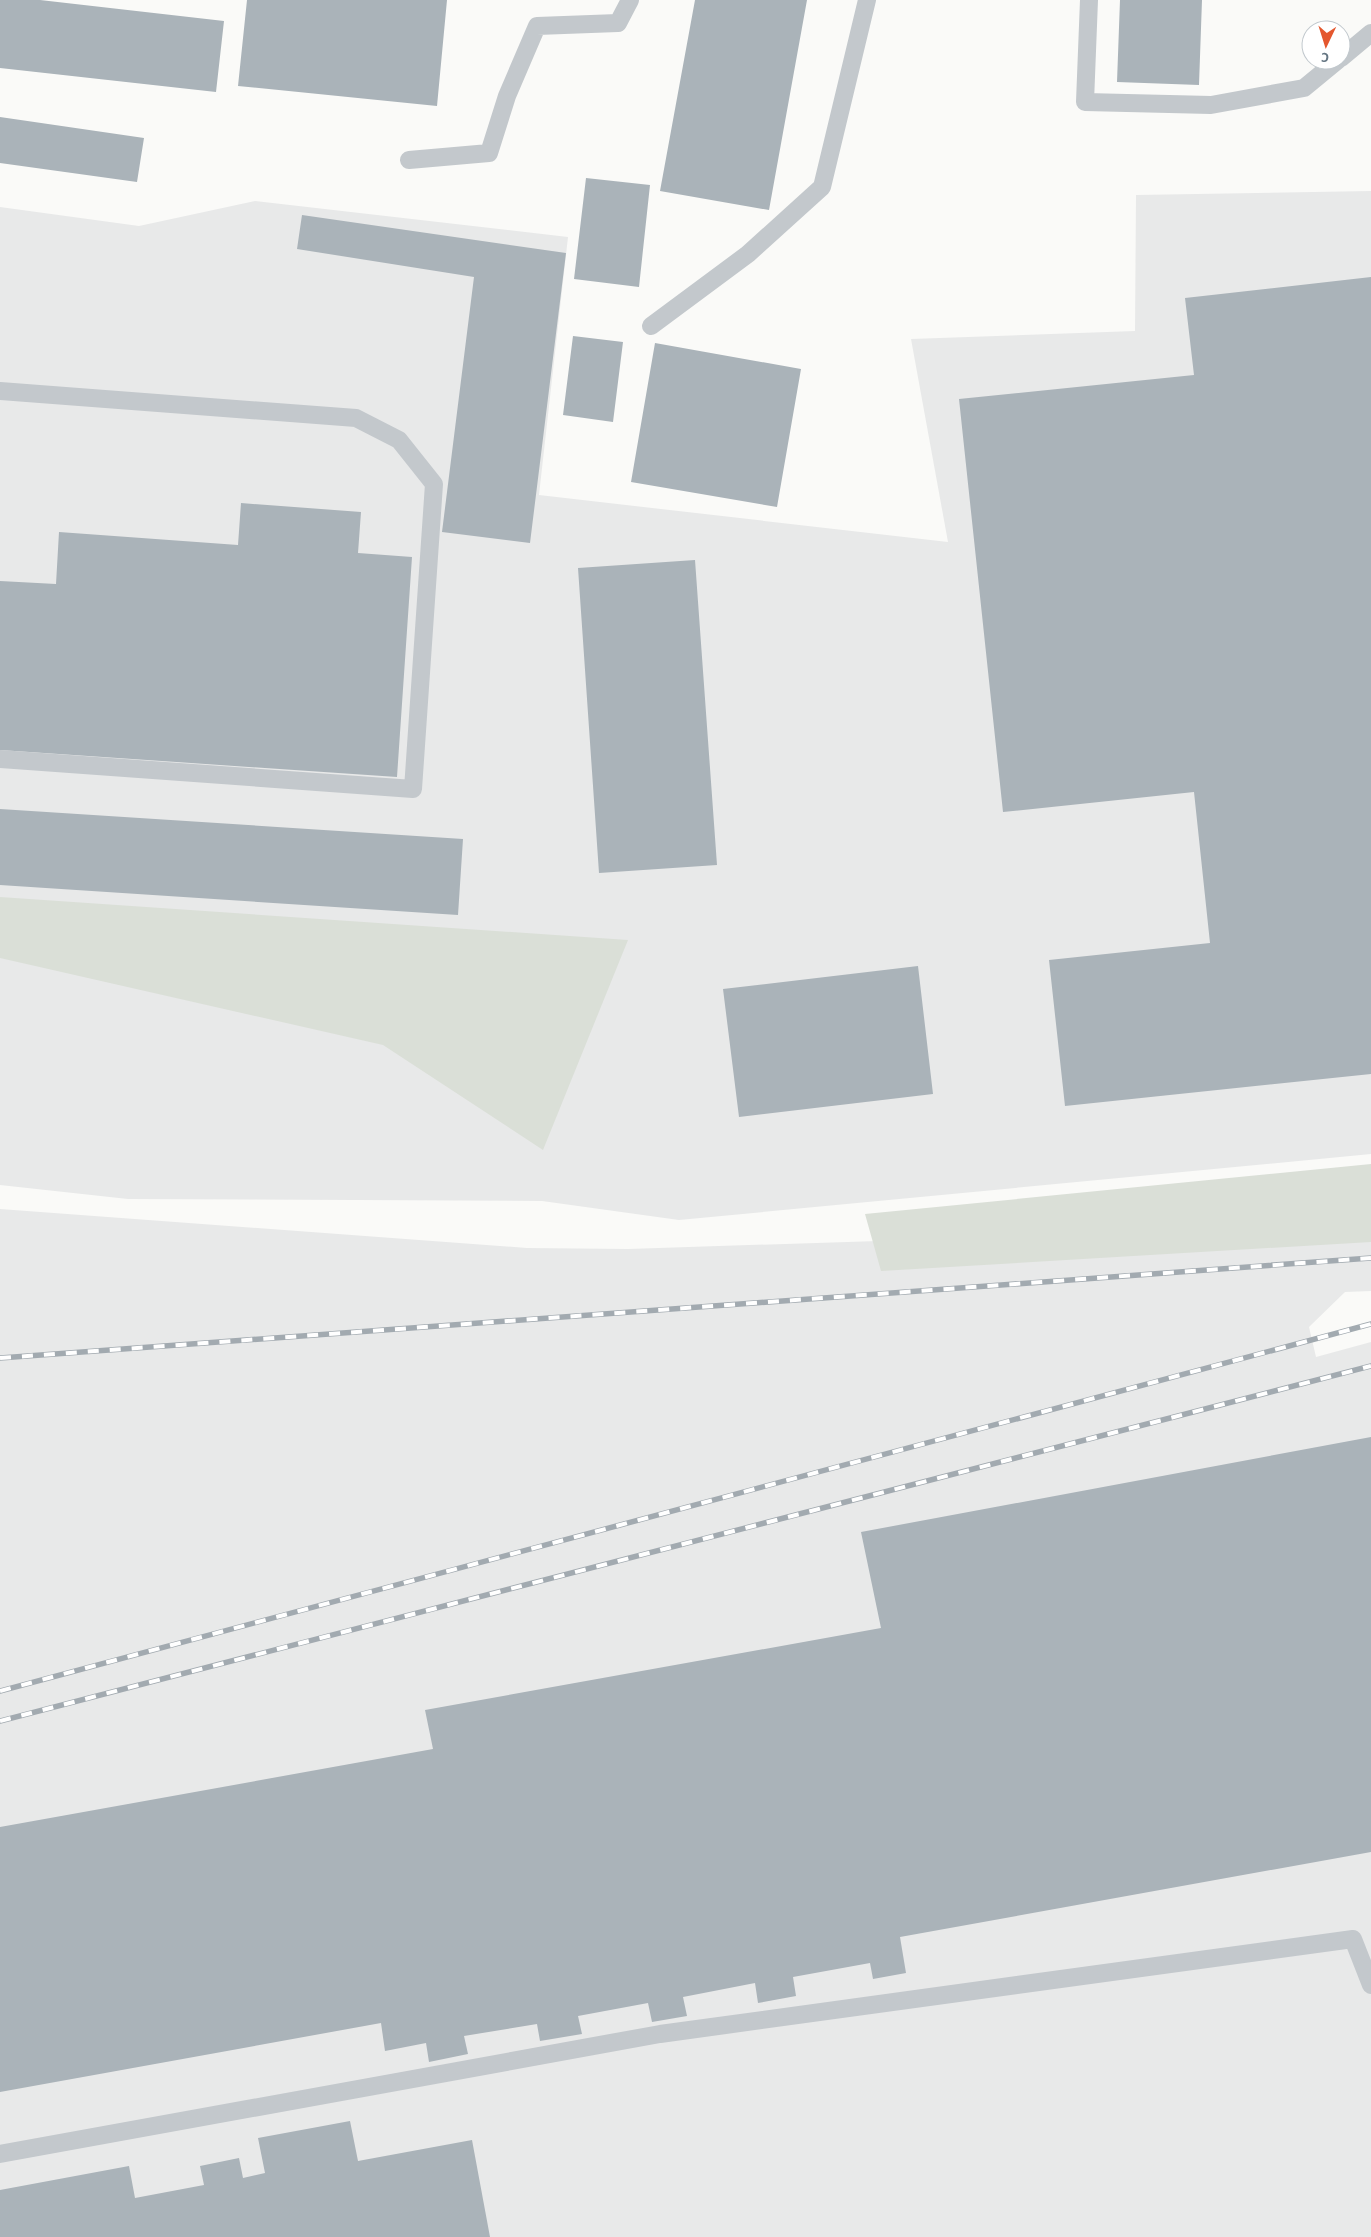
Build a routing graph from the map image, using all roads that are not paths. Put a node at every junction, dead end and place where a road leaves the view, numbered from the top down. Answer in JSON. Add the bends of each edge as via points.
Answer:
{"nodes":[{"id":1,"x":630,"y":0,"type":"edge"},
{"id":2,"x":867,"y":0,"type":"edge"},
{"id":3,"x":1089,"y":0,"type":"edge"},
{"id":4,"x":1371,"y":33,"type":"edge"},
{"id":5,"x":1351,"y":50,"type":"edge"},
{"id":6,"x":1326,"y":70,"type":"edge"},
{"id":7,"x":409,"y":160,"type":"dead end"},
{"id":8,"x":651,"y":326,"type":"dead end"},
{"id":9,"x":0,"y":392,"type":"edge"},
{"id":10,"x":0,"y":759,"type":"edge"},
{"id":11,"x":1371,"y":1985,"type":"edge"},
{"id":12,"x":0,"y":2154,"type":"edge"}],
"edges":[{"from":1,"to":7,"type":"lane","via":[[618,23],[537,26],[507,96],[489,153]]},
{"from":2,"to":8,"type":"lane","via":[[822,187],[748,254]]},
{"from":3,"to":6,"type":"lane","via":[[1085,102],[1210,105],[1304,88]]},
{"from":4,"to":5,"type":"lane"},
{"from":9,"to":10,"type":"lane","via":[[356,418],[399,440],[434,484],[413,789]]},
{"from":11,"to":12,"type":"lane","via":[[1353,1939],[660,2034]]}]}
